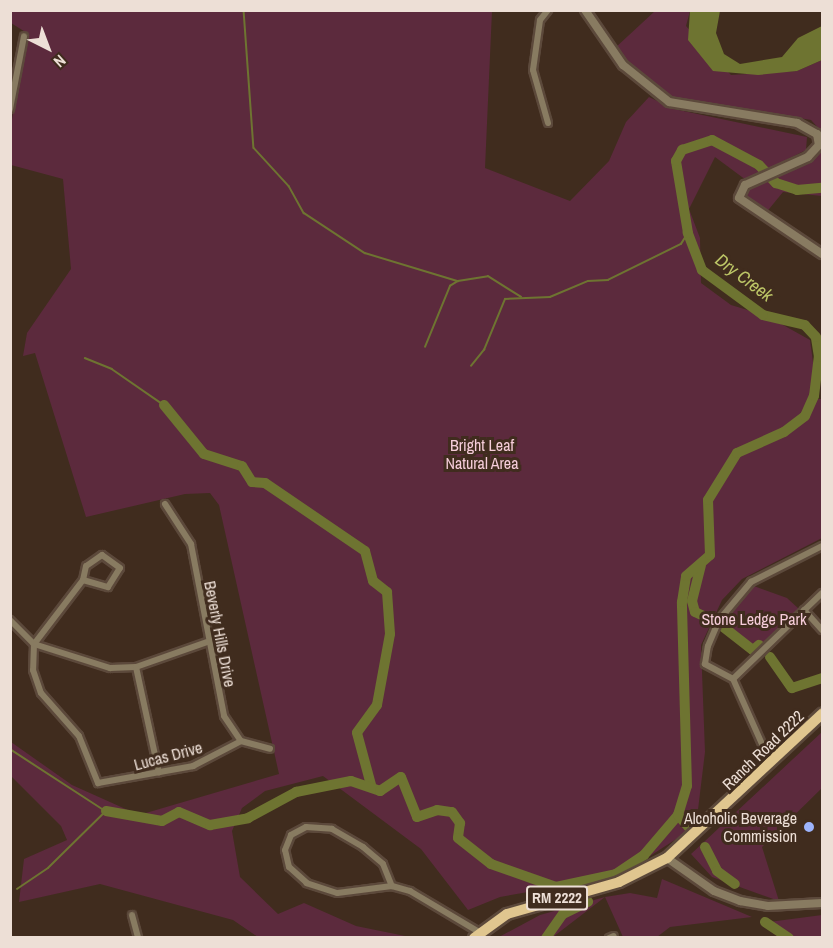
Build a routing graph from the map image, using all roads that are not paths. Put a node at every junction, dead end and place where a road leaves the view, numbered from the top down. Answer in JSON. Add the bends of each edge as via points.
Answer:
{"nodes":[{"id":1,"x":548,"y":10,"type":"edge"},
{"id":2,"x":585,"y":10,"type":"edge"},
{"id":3,"x":24,"y":36,"type":"dead end"},
{"id":4,"x":10,"y":109,"type":"edge"},
{"id":5,"x":548,"y":123,"type":"dead end"},
{"id":6,"x":822,"y":254,"type":"edge"},
{"id":7,"x":165,"y":504,"type":"dead end"},
{"id":8,"x":822,"y":546,"type":"edge"},
{"id":9,"x":83,"y":580,"type":"junction"},
{"id":10,"x":822,"y":593,"type":"edge"},
{"id":11,"x":804,"y":610,"type":"junction"},
{"id":12,"x":10,"y":620,"type":"edge"},
{"id":13,"x":822,"y":630,"type":"edge"},
{"id":14,"x":207,"y":642,"type":"junction"},
{"id":15,"x":34,"y":644,"type":"junction"},
{"id":16,"x":136,"y":667,"type":"junction"},
{"id":17,"x":733,"y":679,"type":"junction"},
{"id":18,"x":822,"y":714,"type":"edge"},
{"id":19,"x":241,"y":741,"type":"junction"},
{"id":20,"x":270,"y":750,"type":"dead end"},
{"id":21,"x":771,"y":763,"type":"junction"},
{"id":22,"x":159,"y":773,"type":"junction"},
{"id":23,"x":667,"y":858,"type":"junction"},
{"id":24,"x":392,"y":886,"type":"junction"},
{"id":25,"x":822,"y":903,"type":"edge"},
{"id":26,"x":132,"y":915,"type":"dead end"},
{"id":27,"x":476,"y":935,"type":"edge"},
{"id":28,"x":138,"y":938,"type":"edge"}],
"edges":[{"from":1,"to":5,"type":"street","via":[[540,20],[533,70]]},
{"from":2,"to":6,"type":"street","via":[[623,65],[669,102],[812,128],[820,139],[814,152],[741,189],[743,205]]},
{"from":3,"to":4,"type":"street"},
{"from":7,"to":14,"type":"street","name":"Beverly Hills Drive","via":[[188,535]]},
{"from":8,"to":17,"type":"street","via":[[761,574],[742,590],[719,620],[705,664]]},
{"from":9,"to":9,"type":"street","via":[[108,587],[120,568],[102,555],[86,566]]},
{"from":9,"to":15,"type":"street"},
{"from":10,"to":11,"type":"street"},
{"from":11,"to":13,"type":"street"},
{"from":11,"to":17,"type":"street"},
{"from":12,"to":15,"type":"street"},
{"from":14,"to":16,"type":"street"},
{"from":14,"to":19,"type":"street","name":"Beverly Hills Drive","via":[[221,707]]},
{"from":15,"to":16,"type":"street","via":[[110,668]]},
{"from":15,"to":22,"type":"street","name":"Lucas Drive","via":[[36,683],[79,736],[98,783]]},
{"from":16,"to":22,"type":"street"},
{"from":17,"to":21,"type":"street"},
{"from":18,"to":21,"type":"main road","name":"Ranch Road 2222","number":"RM 2222"},
{"from":19,"to":20,"type":"street"},
{"from":19,"to":22,"type":"street","name":"Lucas Drive","via":[[209,760]]},
{"from":21,"to":23,"type":"main road","name":"Ranch Road 2222","number":"RM 2222"},
{"from":23,"to":25,"type":"street","via":[[714,891],[740,901],[768,906]]},
{"from":23,"to":27,"type":"main road","name":"Ranch Road 2222","number":"RM 2222","via":[[619,882],[535,903]]},
{"from":24,"to":24,"type":"street","via":[[376,856],[345,834],[316,826],[291,835],[285,850],[289,867],[307,883],[337,893]]},
{"from":24,"to":27,"type":"street","via":[[410,891]]},
{"from":26,"to":28,"type":"street"}]}
